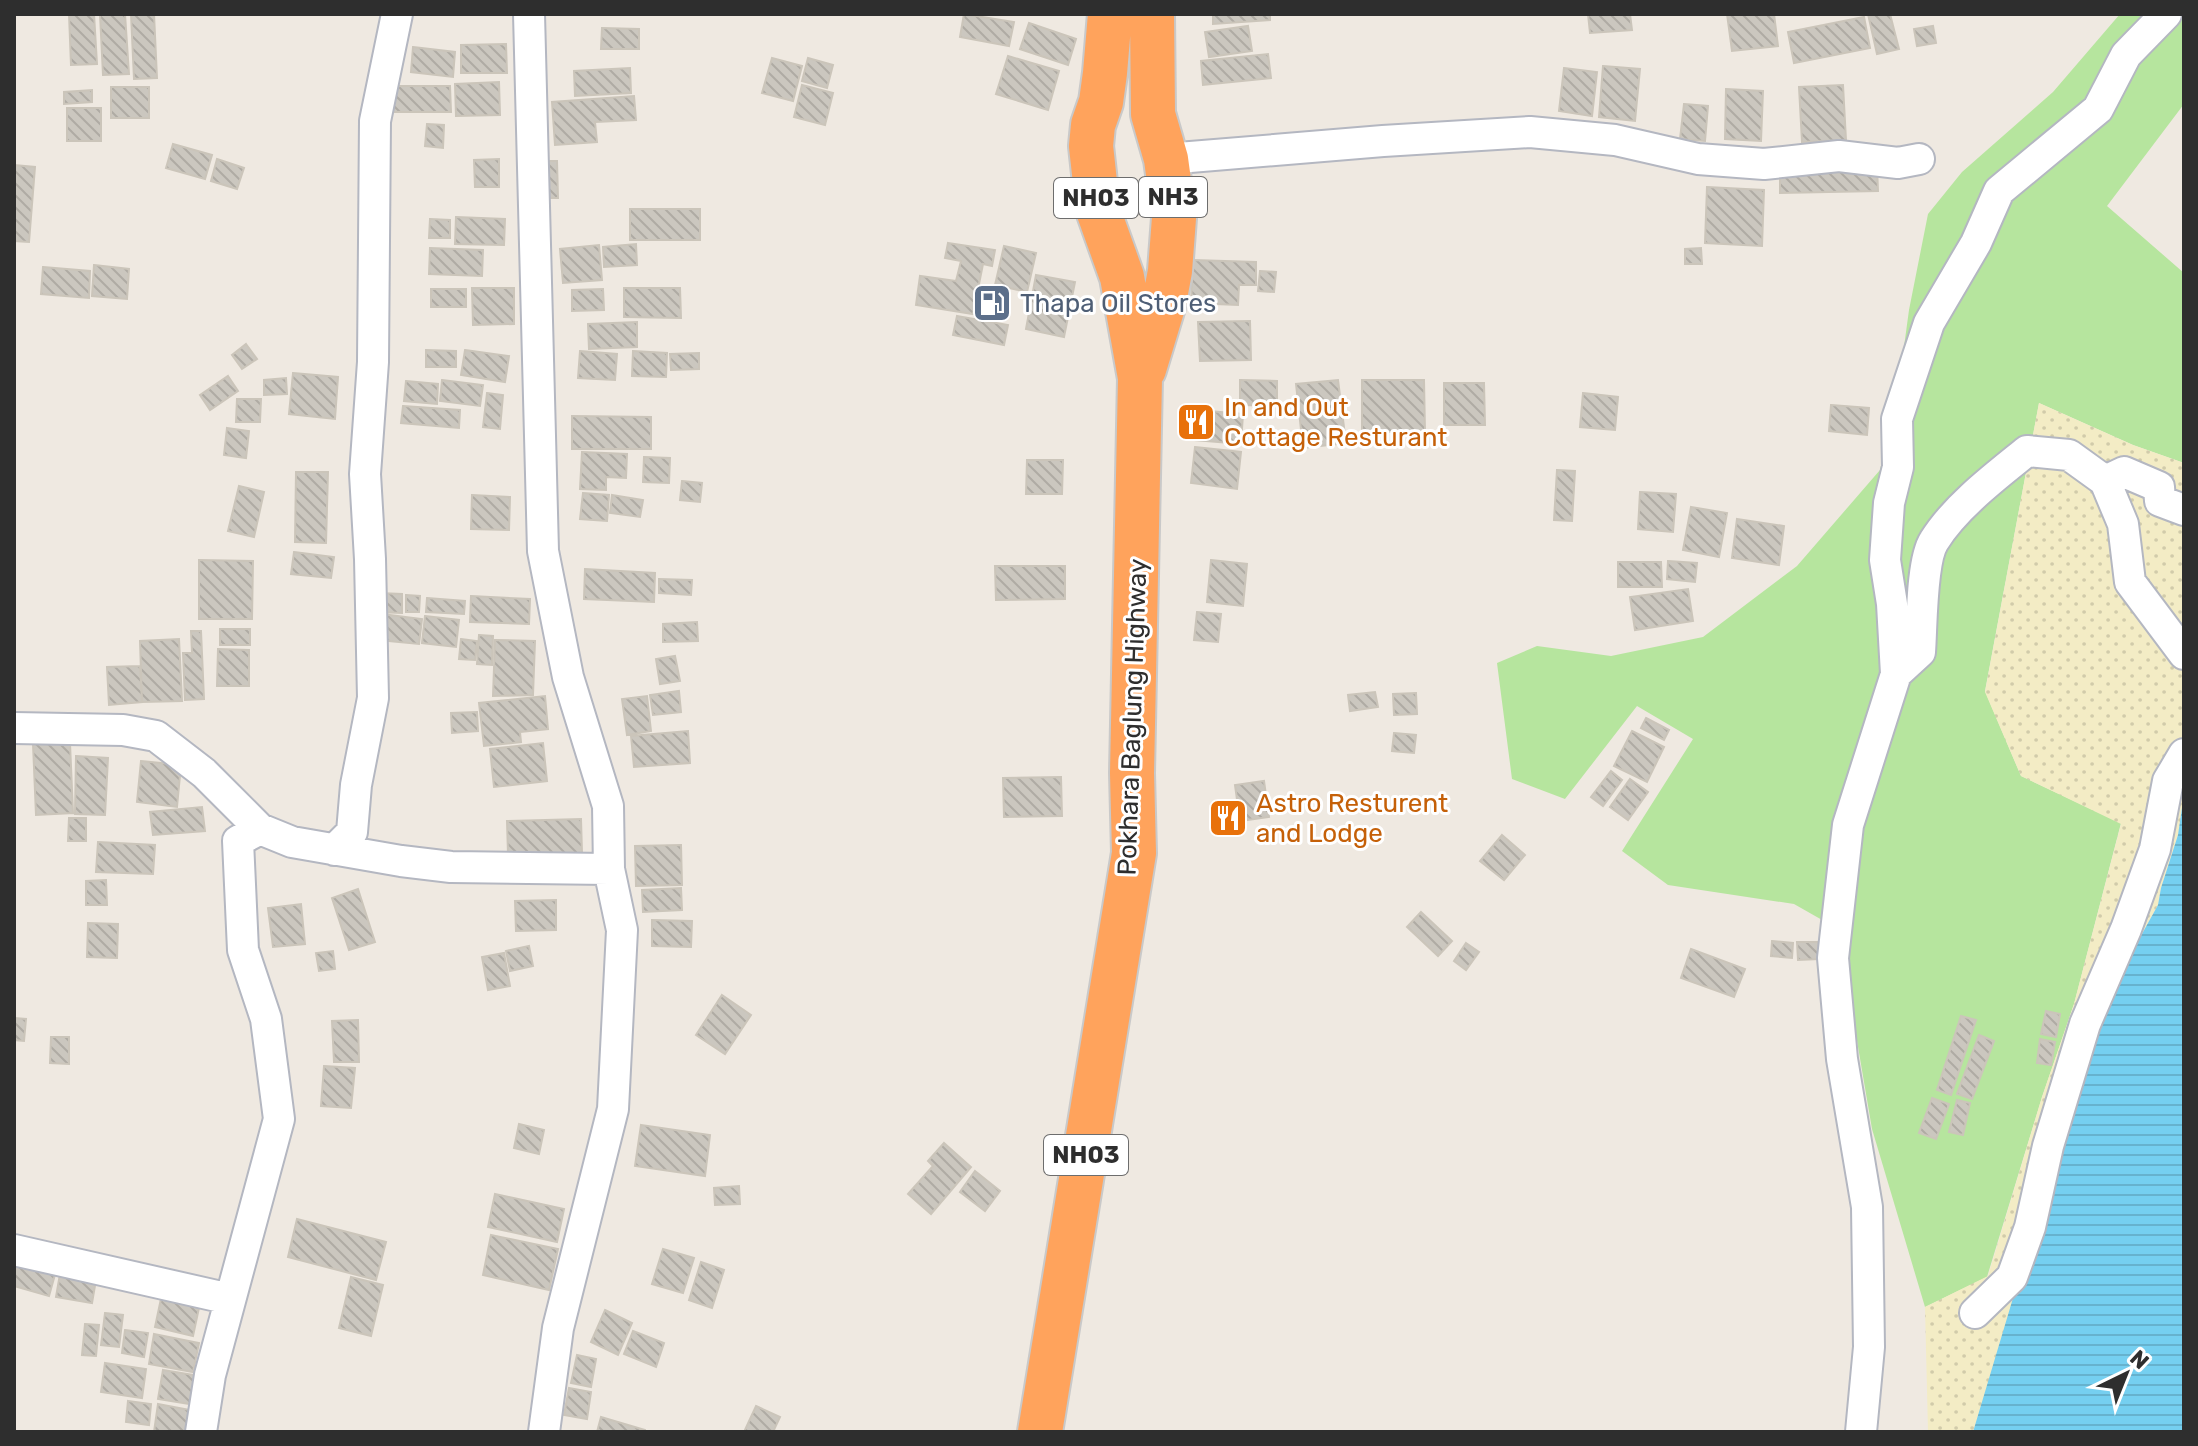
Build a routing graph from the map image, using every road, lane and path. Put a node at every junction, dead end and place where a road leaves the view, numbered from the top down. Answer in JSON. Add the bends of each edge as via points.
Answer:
{"nodes":[{"id":1,"x":397,"y":14,"type":"edge"},
{"id":2,"x":529,"y":14,"type":"edge"},
{"id":3,"x":1110,"y":14,"type":"edge"},
{"id":4,"x":1152,"y":14,"type":"edge"},
{"id":5,"x":2166,"y":14,"type":"edge"},
{"id":6,"x":1166,"y":159,"type":"junction"},
{"id":7,"x":1919,"y":159,"type":"dead end"},
{"id":8,"x":1140,"y":378,"type":"junction"},
{"id":9,"x":2105,"y":481,"type":"junction"},
{"id":10,"x":2184,"y":510,"type":"edge"},
{"id":11,"x":2184,"y":654,"type":"edge"},
{"id":12,"x":1896,"y":674,"type":"junction"},
{"id":13,"x":14,"y":728,"type":"edge"},
{"id":14,"x":2184,"y":754,"type":"edge"},
{"id":15,"x":260,"y":829,"type":"junction"},
{"id":16,"x":334,"y":850,"type":"junction"},
{"id":17,"x":609,"y":869,"type":"junction"},
{"id":18,"x":14,"y":1250,"type":"edge"},
{"id":19,"x":230,"y":1299,"type":"junction"},
{"id":20,"x":1975,"y":1313,"type":"dead end"},
{"id":21,"x":201,"y":1432,"type":"edge"},
{"id":22,"x":544,"y":1432,"type":"edge"},
{"id":23,"x":1040,"y":1432,"type":"edge"},
{"id":24,"x":1861,"y":1432,"type":"edge"}],
"edges":[{"from":1,"to":16,"type":"street","via":[[375,121],[373,362],[365,474],[373,698],[352,832]]},
{"from":2,"to":17,"type":"street","via":[[543,551],[568,677],[608,806]]},
{"from":3,"to":8,"type":"highway","name":"Pokhara Baglung Highway","number":"NH03","via":[[1101,102],[1093,125],[1093,184],[1122,277]]},
{"from":4,"to":6,"type":"highway","name":"Pokhara Baglung Highway","number":"NH3","via":[[1153,114]]},
{"from":5,"to":12,"type":"street","via":[[2126,55],[2098,109],[1999,191],[1976,243],[1929,323],[1897,419],[1898,467],[1889,503],[1885,560]]},
{"from":6,"to":7,"type":"street","via":[[1530,132],[1764,164],[1839,156],[1898,163]]},
{"from":6,"to":8,"type":"highway","name":"Pokhara Baglung Highway","number":"NH3","via":[[1174,218],[1170,271]]},
{"from":8,"to":23,"type":"highway","name":"Pokhara Baglung Highway","number":"NH03","via":[[1134,853]]},
{"from":9,"to":10,"type":"street","via":[[2124,472],[2159,487],[2160,501]]},
{"from":9,"to":11,"type":"street","via":[[2123,524],[2130,582]]},
{"from":9,"to":12,"type":"street","via":[[2069,455],[2027,451],[1994,478],[1932,543],[1920,652]]},
{"from":12,"to":24,"type":"street","via":[[1848,825],[1833,958],[1842,1059],[1867,1207],[1869,1347]]},
{"from":13,"to":15,"type":"street","via":[[123,730],[156,736],[204,773]]},
{"from":14,"to":20,"type":"street","via":[[2168,781],[2155,849],[2126,929],[2085,1024],[2012,1277]]},
{"from":15,"to":16,"type":"street"},
{"from":15,"to":19,"type":"street","via":[[238,841],[243,950],[266,1019],[279,1119]]},
{"from":16,"to":17,"type":"street","via":[[451,867]]},
{"from":17,"to":22,"type":"street","via":[[622,930],[613,1109],[558,1328]]},
{"from":18,"to":19,"type":"street"},
{"from":19,"to":21,"type":"street"}]}
